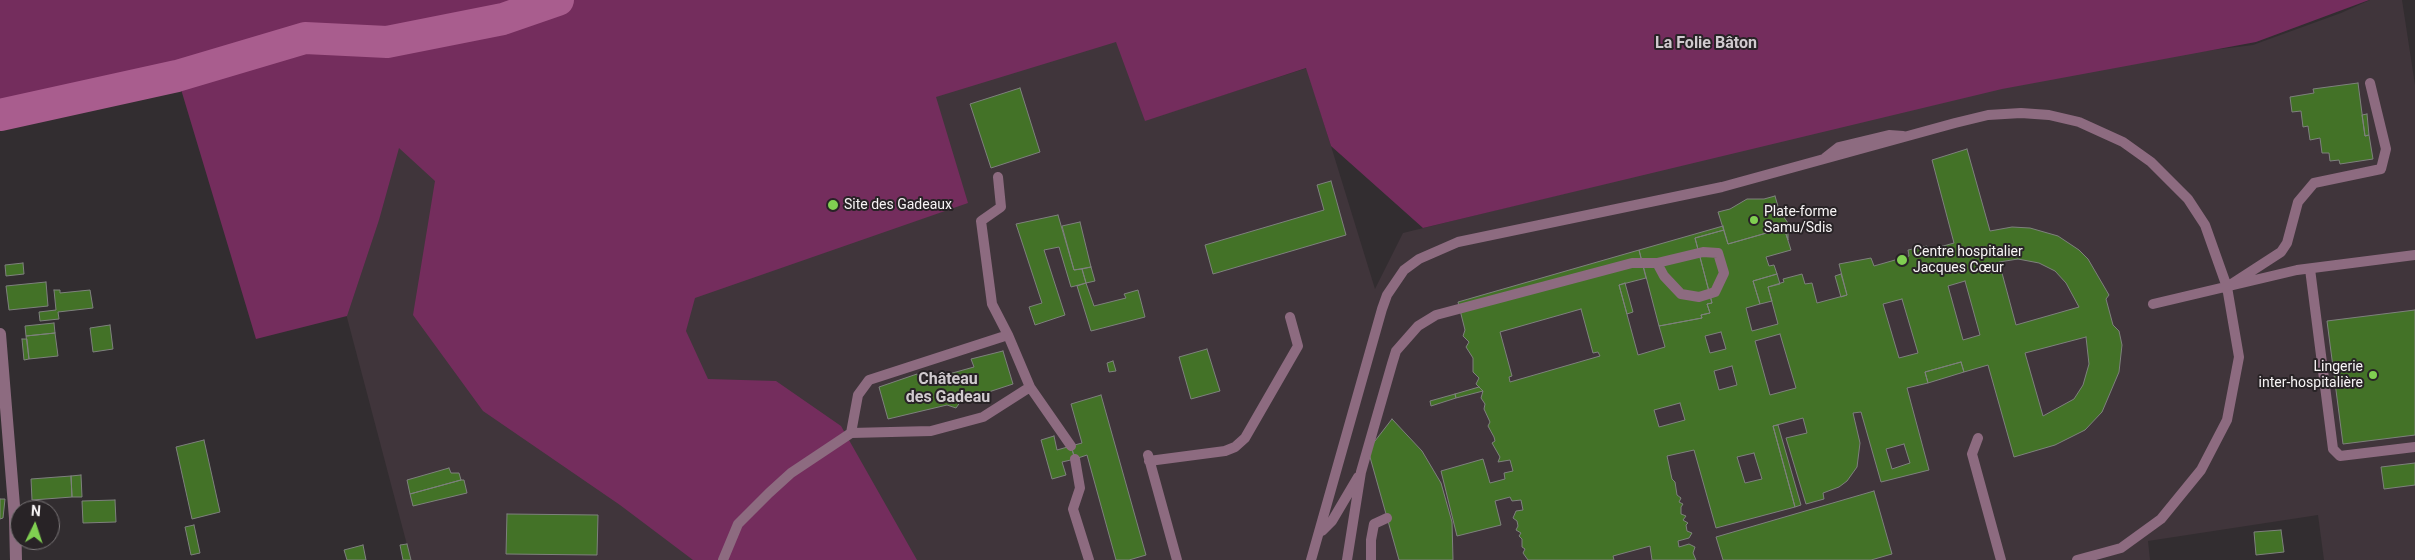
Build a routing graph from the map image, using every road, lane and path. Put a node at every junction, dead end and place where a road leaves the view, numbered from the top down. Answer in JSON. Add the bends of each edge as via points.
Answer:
{"nodes":[{"id":1,"x":2370,"y":83,"type":"dead end"},
{"id":2,"x":998,"y":177,"type":"dead end"},
{"id":3,"x":2415,"y":255,"type":"edge"},
{"id":4,"x":1657,"y":262,"type":"junction"},
{"id":5,"x":2310,"y":269,"type":"junction"},
{"id":6,"x":2227,"y":287,"type":"junction"},
{"id":7,"x":2153,"y":304,"type":"dead end"},
{"id":8,"x":1290,"y":318,"type":"dead end"},
{"id":9,"x":0,"y":334,"type":"edge"},
{"id":10,"x":1008,"y":335,"type":"junction"},
{"id":11,"x":1030,"y":387,"type":"junction"},
{"id":12,"x":851,"y":433,"type":"junction"},
{"id":13,"x":1978,"y":438,"type":"dead end"},
{"id":14,"x":1071,"y":446,"type":"dead end"},
{"id":15,"x":2415,"y":448,"type":"edge"},
{"id":16,"x":1075,"y":459,"type":"dead end"},
{"id":17,"x":1361,"y":472,"type":"junction"},
{"id":18,"x":1387,"y":518,"type":"dead end"},
{"id":19,"x":1321,"y":532,"type":"junction"},
{"id":20,"x":16,"y":560,"type":"edge"},
{"id":21,"x":722,"y":560,"type":"edge"},
{"id":22,"x":1089,"y":560,"type":"edge"},
{"id":23,"x":1177,"y":560,"type":"edge"},
{"id":24,"x":1312,"y":560,"type":"edge"},
{"id":25,"x":1347,"y":560,"type":"edge"},
{"id":26,"x":1371,"y":560,"type":"edge"},
{"id":27,"x":2000,"y":560,"type":"edge"},
{"id":28,"x":2077,"y":560,"type":"edge"}],
"edges":[{"from":1,"to":6,"type":"lane","via":[[2386,149],[2381,169],[2314,183],[2298,202],[2282,252]]},
{"from":2,"to":10,"type":"lane","via":[[1001,207],[981,222],[992,304]]},
{"from":3,"to":5,"type":"lane"},
{"from":4,"to":4,"type":"lane","via":[[1680,294],[1699,297],[1715,292],[1724,273],[1718,254],[1703,252]]},
{"from":4,"to":17,"type":"lane","via":[[1632,262],[1436,315],[1418,326],[1396,351]]},
{"from":5,"to":6,"type":"lane"},
{"from":5,"to":15,"type":"lane","via":[[2333,449],[2340,456]]},
{"from":6,"to":7,"type":"lane"},
{"from":6,"to":19,"type":"lane","via":[[2205,225],[2188,199],[2151,162],[2123,142],[2079,122],[2021,113],[1988,116],[1912,136],[1889,135],[1839,148],[1820,161],[1722,187],[1458,242],[1419,259],[1400,276],[1387,295]]},
{"from":6,"to":28,"type":"lane","via":[[2239,356],[2227,420],[2201,470],[2161,519],[2121,548]]},
{"from":8,"to":23,"type":"lane","via":[[1298,346],[1245,438],[1225,451],[1148,458]]},
{"from":9,"to":20,"type":"street"},
{"from":10,"to":11,"type":"lane"},
{"from":10,"to":12,"type":"lane","via":[[869,380],[858,395]]},
{"from":11,"to":12,"type":"lane","via":[[983,417],[931,431]]},
{"from":11,"to":14,"type":"lane"},
{"from":12,"to":21,"type":"lane","via":[[791,473],[768,493],[738,524]]},
{"from":13,"to":27,"type":"lane","via":[[1972,454]]},
{"from":16,"to":22,"type":"lane","via":[[1080,488],[1073,509]]},
{"from":17,"to":19,"type":"lane","via":[[1332,521]]},
{"from":17,"to":25,"type":"lane"},
{"from":18,"to":26,"type":"lane","via":[[1374,524]]},
{"from":19,"to":24,"type":"lane"}]}
